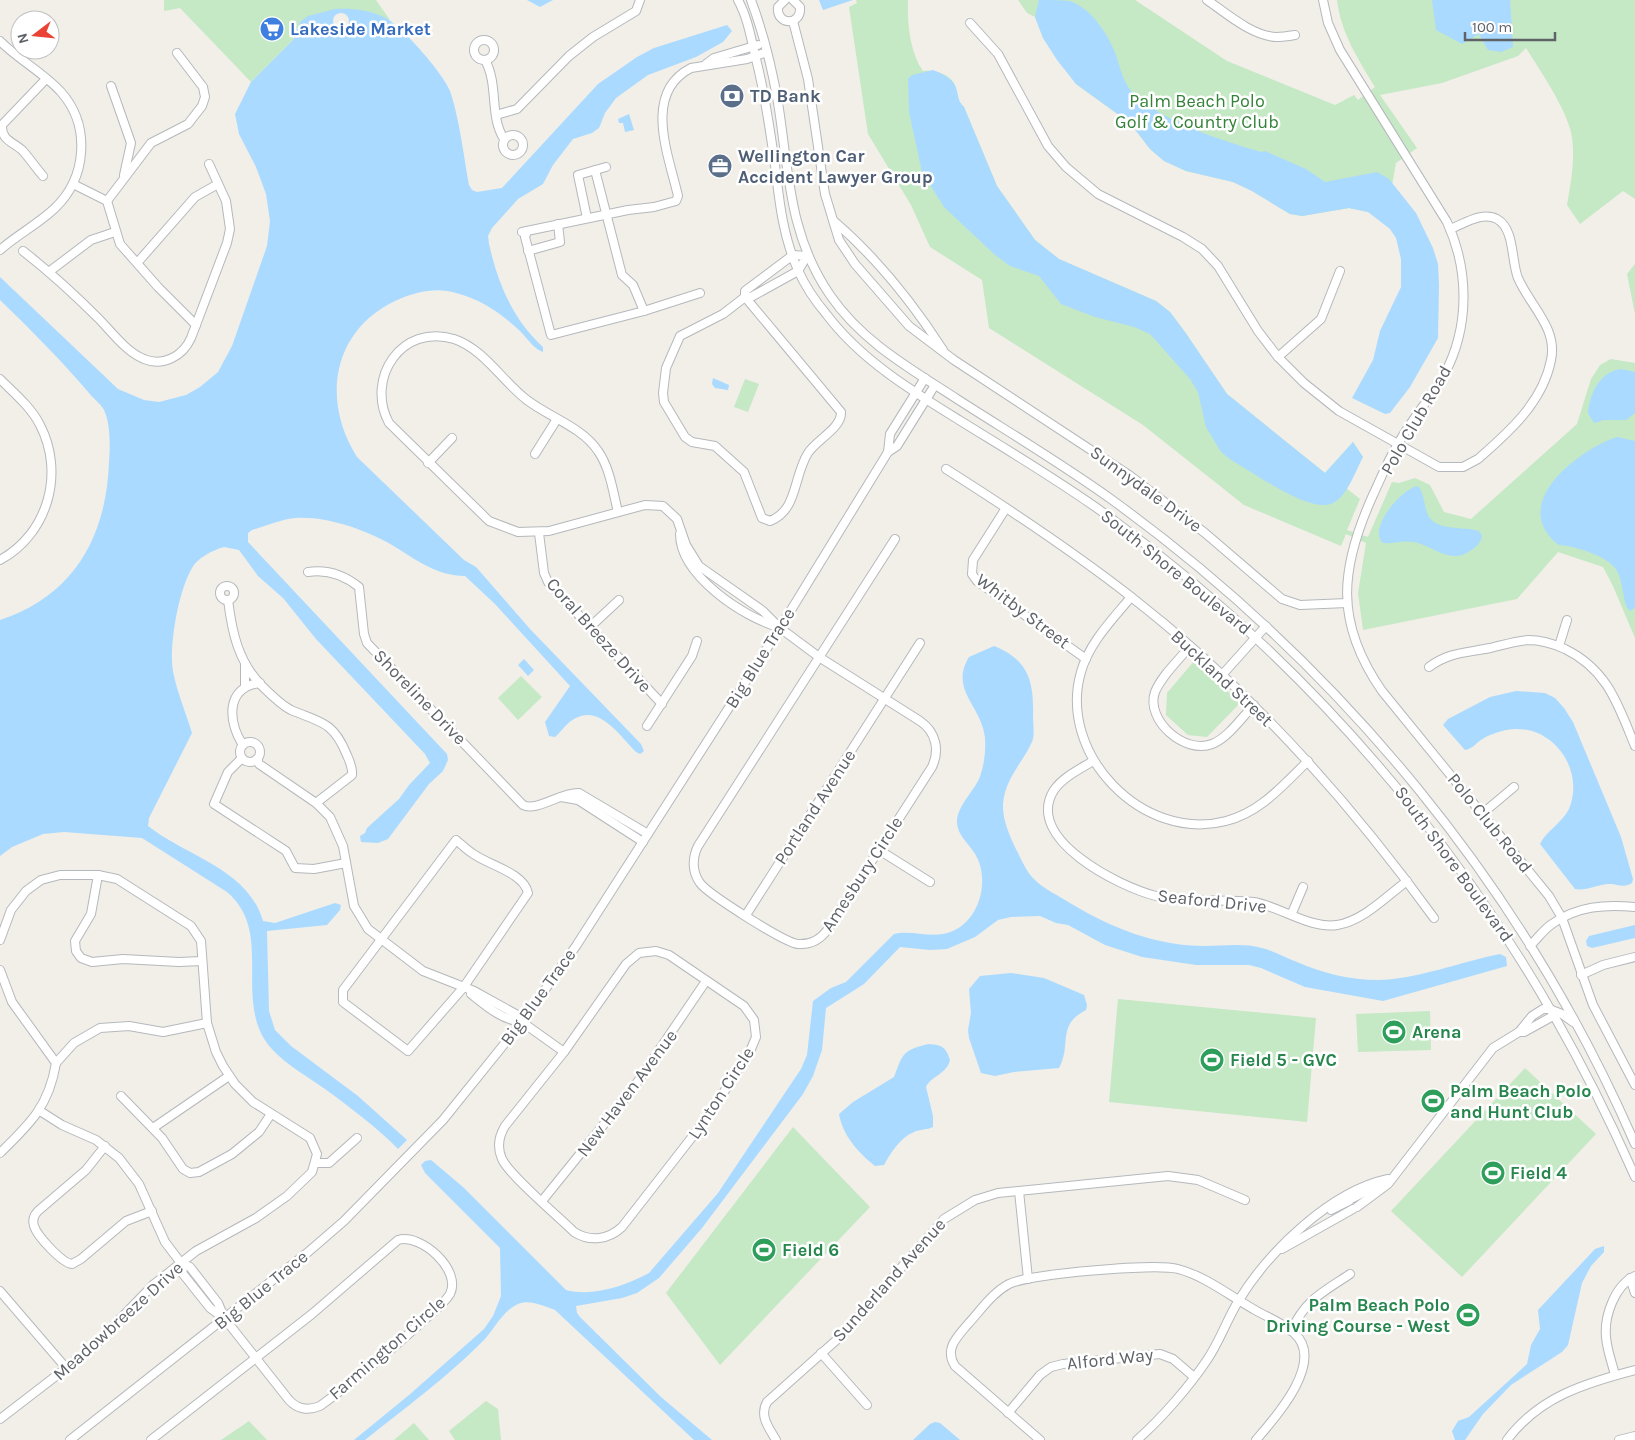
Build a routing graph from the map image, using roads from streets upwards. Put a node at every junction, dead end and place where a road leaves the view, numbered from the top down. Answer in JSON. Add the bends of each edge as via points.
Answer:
{"nodes":[{"id":1,"x":640,"y":0,"type":"edge"},
{"id":2,"x":738,"y":0,"type":"edge"},
{"id":3,"x":750,"y":0,"type":"edge"},
{"id":4,"x":785,"y":0,"type":"edge"},
{"id":5,"x":793,"y":0,"type":"edge"},
{"id":6,"x":1207,"y":0,"type":"edge"},
{"id":7,"x":1323,"y":0,"type":"edge"},
{"id":8,"x":793,"y":21,"type":"junction"},
{"id":9,"x":970,"y":23,"type":"dead end"},
{"id":10,"x":1295,"y":35,"type":"dead end"},
{"id":11,"x":0,"y":41,"type":"edge"},
{"id":12,"x":764,"y":43,"type":"junction"},
{"id":13,"x":753,"y":47,"type":"junction"},
{"id":14,"x":767,"y":52,"type":"junction"},
{"id":15,"x":177,"y":53,"type":"dead end"},
{"id":16,"x":756,"y":56,"type":"junction"},
{"id":17,"x":485,"y":60,"type":"dead end"},
{"id":18,"x":706,"y":64,"type":"junction"},
{"id":19,"x":46,"y":79,"type":"junction"},
{"id":20,"x":111,"y":86,"type":"dead end"},
{"id":21,"x":496,"y":115,"type":"junction"},
{"id":22,"x":504,"y":139,"type":"dead end"},
{"id":23,"x":209,"y":164,"type":"dead end"},
{"id":24,"x":606,"y":167,"type":"dead end"},
{"id":25,"x":595,"y":170,"type":"junction"},
{"id":26,"x":43,"y":176,"type":"dead end"},
{"id":27,"x":124,"y":177,"type":"junction"},
{"id":28,"x":74,"y":184,"type":"junction"},
{"id":29,"x":218,"y":184,"type":"junction"},
{"id":30,"x":107,"y":201,"type":"junction"},
{"id":31,"x":606,"y":214,"type":"junction"},
{"id":32,"x":587,"y":218,"type":"junction"},
{"id":33,"x":835,"y":222,"type":"junction"},
{"id":34,"x":558,"y":224,"type":"junction"},
{"id":35,"x":1450,"y":230,"type":"junction"},
{"id":36,"x":115,"y":232,"type":"junction"},
{"id":37,"x":0,"y":250,"type":"edge"},
{"id":38,"x":24,"y":251,"type":"dead end"},
{"id":39,"x":528,"y":251,"type":"junction"},
{"id":40,"x":793,"y":254,"type":"junction"},
{"id":41,"x":807,"y":256,"type":"junction"},
{"id":42,"x":138,"y":262,"type":"junction"},
{"id":43,"x":50,"y":271,"type":"junction"},
{"id":44,"x":798,"y":271,"type":"junction"},
{"id":45,"x":1340,"y":271,"type":"dead end"},
{"id":46,"x":700,"y":293,"type":"dead end"},
{"id":47,"x":745,"y":297,"type":"junction"},
{"id":48,"x":644,"y":312,"type":"junction"},
{"id":49,"x":196,"y":325,"type":"junction"},
{"id":50,"x":945,"y":353,"type":"junction"},
{"id":51,"x":1278,"y":357,"type":"junction"},
{"id":52,"x":925,"y":378,"type":"junction"},
{"id":53,"x":0,"y":379,"type":"edge"},
{"id":54,"x":935,"y":385,"type":"junction"},
{"id":55,"x":917,"y":393,"type":"junction"},
{"id":56,"x":927,"y":400,"type":"junction"},
{"id":57,"x":557,"y":419,"type":"junction"},
{"id":58,"x":452,"y":438,"type":"dead end"},
{"id":59,"x":1397,"y":444,"type":"junction"},
{"id":60,"x":888,"y":452,"type":"junction"},
{"id":61,"x":535,"y":454,"type":"dead end"},
{"id":62,"x":428,"y":463,"type":"junction"},
{"id":63,"x":946,"y":469,"type":"dead end"},
{"id":64,"x":1006,"y":508,"type":"junction"},
{"id":65,"x":618,"y":512,"type":"junction"},
{"id":66,"x":539,"y":533,"type":"junction"},
{"id":67,"x":894,"y":539,"type":"dead end"},
{"id":68,"x":0,"y":560,"type":"edge"},
{"id":69,"x":308,"y":572,"type":"dead end"},
{"id":70,"x":1131,"y":596,"type":"junction"},
{"id":71,"x":228,"y":600,"type":"dead end"},
{"id":72,"x":619,"y":600,"type":"dead end"},
{"id":73,"x":1347,"y":603,"type":"junction"},
{"id":74,"x":1567,"y":620,"type":"dead end"},
{"id":75,"x":1266,"y":626,"type":"junction"},
{"id":76,"x":590,"y":627,"type":"junction"},
{"id":77,"x":780,"y":628,"type":"junction"},
{"id":78,"x":1256,"y":637,"type":"junction"},
{"id":79,"x":697,"y":641,"type":"dead end"},
{"id":80,"x":920,"y":643,"type":"dead end"},
{"id":81,"x":1190,"y":646,"type":"junction"},
{"id":82,"x":1559,"y":646,"type":"junction"},
{"id":83,"x":819,"y":657,"type":"junction"},
{"id":84,"x":1086,"y":659,"type":"junction"},
{"id":85,"x":244,"y":662,"type":"junction"},
{"id":86,"x":1429,"y":667,"type":"dead end"},
{"id":87,"x":1222,"y":675,"type":"junction"},
{"id":88,"x":260,"y":683,"type":"junction"},
{"id":89,"x":245,"y":687,"type":"junction"},
{"id":90,"x":884,"y":698,"type":"junction"},
{"id":91,"x":662,"y":704,"type":"junction"},
{"id":92,"x":1254,"y":705,"type":"junction"},
{"id":93,"x":647,"y":726,"type":"dead end"},
{"id":94,"x":242,"y":745,"type":"junction"},
{"id":95,"x":1635,"y":746,"type":"edge"},
{"id":96,"x":242,"y":758,"type":"junction"},
{"id":97,"x":257,"y":759,"type":"junction"},
{"id":98,"x":1093,"y":761,"type":"junction"},
{"id":99,"x":1308,"y":761,"type":"junction"},
{"id":100,"x":1514,"y":787,"type":"dead end"},
{"id":101,"x":559,"y":797,"type":"junction"},
{"id":102,"x":316,"y":803,"type":"junction"},
{"id":103,"x":1483,"y":814,"type":"junction"},
{"id":104,"x":648,"y":834,"type":"junction"},
{"id":105,"x":643,"y":842,"type":"junction"},
{"id":106,"x":879,"y":850,"type":"junction"},
{"id":107,"x":346,"y":863,"type":"junction"},
{"id":108,"x":98,"y":875,"type":"junction"},
{"id":109,"x":1407,"y":881,"type":"junction"},
{"id":110,"x":930,"y":882,"type":"dead end"},
{"id":111,"x":1303,"y":887,"type":"dead end"},
{"id":112,"x":1635,"y":906,"type":"edge"},
{"id":113,"x":1292,"y":913,"type":"junction"},
{"id":114,"x":746,"y":915,"type":"junction"},
{"id":115,"x":1434,"y":918,"type":"dead end"},
{"id":116,"x":1562,"y":918,"type":"junction"},
{"id":117,"x":0,"y":940,"type":"edge"},
{"id":118,"x":382,"y":940,"type":"junction"},
{"id":119,"x":1530,"y":946,"type":"junction"},
{"id":120,"x":1635,"y":957,"type":"edge"},
{"id":121,"x":202,"y":961,"type":"junction"},
{"id":122,"x":0,"y":970,"type":"edge"},
{"id":123,"x":1581,"y":975,"type":"junction"},
{"id":124,"x":706,"y":981,"type":"junction"},
{"id":125,"x":463,"y":988,"type":"junction"},
{"id":126,"x":1556,"y":990,"type":"junction"},
{"id":127,"x":1552,"y":1012,"type":"junction"},
{"id":128,"x":522,"y":1022,"type":"junction"},
{"id":129,"x":207,"y":1023,"type":"junction"},
{"id":130,"x":1576,"y":1024,"type":"junction"},
{"id":131,"x":1519,"y":1032,"type":"junction"},
{"id":132,"x":564,"y":1052,"type":"junction"},
{"id":133,"x":56,"y":1063,"type":"junction"},
{"id":134,"x":229,"y":1076,"type":"junction"},
{"id":135,"x":1635,"y":1085,"type":"edge"},
{"id":136,"x":122,"y":1096,"type":"dead end"},
{"id":137,"x":40,"y":1111,"type":"junction"},
{"id":138,"x":271,"y":1114,"type":"junction"},
{"id":139,"x":153,"y":1128,"type":"junction"},
{"id":140,"x":357,"y":1138,"type":"dead end"},
{"id":141,"x":1635,"y":1144,"type":"edge"},
{"id":142,"x":105,"y":1146,"type":"junction"},
{"id":143,"x":0,"y":1153,"type":"edge"},
{"id":144,"x":316,"y":1163,"type":"junction"},
{"id":145,"x":1397,"y":1173,"type":"junction"},
{"id":146,"x":1635,"y":1177,"type":"edge"},
{"id":147,"x":1388,"y":1179,"type":"junction"},
{"id":148,"x":1019,"y":1191,"type":"junction"},
{"id":149,"x":1245,"y":1200,"type":"dead end"},
{"id":150,"x":542,"y":1201,"type":"junction"},
{"id":151,"x":152,"y":1211,"type":"junction"},
{"id":152,"x":1310,"y":1221,"type":"junction"},
{"id":153,"x":1278,"y":1251,"type":"junction"},
{"id":154,"x":181,"y":1263,"type":"junction"},
{"id":155,"x":1350,"y":1274,"type":"dead end"},
{"id":156,"x":1632,"y":1277,"type":"edge"},
{"id":157,"x":1028,"y":1278,"type":"junction"},
{"id":158,"x":0,"y":1291,"type":"edge"},
{"id":159,"x":1635,"y":1293,"type":"edge"},
{"id":160,"x":1239,"y":1300,"type":"junction"},
{"id":161,"x":225,"y":1319,"type":"junction"},
{"id":162,"x":1291,"y":1331,"type":"junction"},
{"id":163,"x":822,"y":1353,"type":"junction"},
{"id":164,"x":256,"y":1358,"type":"junction"},
{"id":165,"x":67,"y":1369,"type":"junction"},
{"id":166,"x":1635,"y":1370,"type":"edge"},
{"id":167,"x":1615,"y":1375,"type":"junction"},
{"id":168,"x":1194,"y":1377,"type":"junction"},
{"id":169,"x":867,"y":1405,"type":"dead end"},
{"id":170,"x":1008,"y":1413,"type":"junction"},
{"id":171,"x":0,"y":1419,"type":"edge"},
{"id":172,"x":1635,"y":1436,"type":"edge"},
{"id":173,"x":153,"y":1439,"type":"edge"},
{"id":174,"x":70,"y":1440,"type":"edge"},
{"id":175,"x":776,"y":1440,"type":"edge"},
{"id":176,"x":1040,"y":1440,"type":"edge"},
{"id":177,"x":1137,"y":1440,"type":"edge"},
{"id":178,"x":1256,"y":1440,"type":"edge"},
{"id":179,"x":1507,"y":1440,"type":"edge"},
{"id":180,"x":1619,"y":1440,"type":"edge"}],
"edges":[{"from":1,"to":21,"type":"street","via":[[636,11],[568,56],[517,109]]},
{"from":2,"to":13,"type":"street","name":"South Shore Boulevard"},
{"from":3,"to":12,"type":"street","name":"South Shore Boulevard"},
{"from":4,"to":8,"type":"street","via":[[778,7],[778,14],[783,20]]},
{"from":5,"to":8,"type":"street","name":"Sunnydale Drive","via":[[800,10]]},
{"from":6,"to":10,"type":"street","via":[[1264,34],[1274,37]]},
{"from":7,"to":35,"type":"street","name":"Polo Club Road","via":[[1328,23],[1340,50]]},
{"from":8,"to":33,"type":"street","name":"Sunnydale Drive","via":[[809,85],[825,194]]},
{"from":9,"to":51,"type":"street","via":[[998,54],[1048,146],[1066,168],[1098,194],[1202,250],[1218,266]]},
{"from":11,"to":19,"type":"street"},
{"from":12,"to":13,"type":"street"},
{"from":12,"to":14,"type":"street","name":"South Shore Boulevard"},
{"from":13,"to":16,"type":"street","name":"South Shore Boulevard"},
{"from":13,"to":18,"type":"street","via":[[714,58]]},
{"from":14,"to":16,"type":"street"},
{"from":14,"to":41,"type":"street","name":"South Shore Boulevard","via":[[777,95],[791,200]]},
{"from":15,"to":27,"type":"street","via":[[203,87],[206,97],[188,124],[152,143]]},
{"from":16,"to":18,"type":"street"},
{"from":16,"to":40,"type":"street","name":"South Shore Boulevard","via":[[766,103],[780,208]]},
{"from":17,"to":21,"type":"street","via":[[495,87]]},
{"from":18,"to":31,"type":"street","via":[[684,72],[664,101],[662,125],[678,196],[676,201]]},
{"from":19,"to":26,"type":"street","via":[[2,125],[5,138],[22,151]]},
{"from":19,"to":28,"type":"street","via":[[68,101],[79,126],[82,152]]},
{"from":20,"to":27,"type":"street","via":[[131,143]]},
{"from":21,"to":22,"type":"street"},
{"from":23,"to":29,"type":"street"},
{"from":24,"to":25,"type":"street"},
{"from":25,"to":31,"type":"street"},
{"from":25,"to":32,"type":"street","via":[[578,174]]},
{"from":27,"to":30,"type":"street"},
{"from":28,"to":30,"type":"street"},
{"from":28,"to":37,"type":"street","via":[[54,209]]},
{"from":29,"to":42,"type":"street","via":[[195,197]]},
{"from":29,"to":49,"type":"street","via":[[229,210],[229,234]]},
{"from":30,"to":36,"type":"street"},
{"from":31,"to":32,"type":"street"},
{"from":31,"to":48,"type":"street","via":[[622,275],[632,285]]},
{"from":32,"to":34,"type":"street"},
{"from":33,"to":50,"type":"street","name":"Sunnydale Drive","via":[[872,256],[920,314]]},
{"from":33,"to":50,"type":"street","name":"Sunnydale Drive","via":[[839,240],[855,264],[909,326]]},
{"from":34,"to":39,"type":"street","via":[[560,242]]},
{"from":34,"to":39,"type":"street","via":[[525,231]]},
{"from":35,"to":59,"type":"street","name":"Polo Club Road","via":[[1464,286],[1458,337],[1444,374]]},
{"from":35,"to":59,"type":"street","via":[[1485,216],[1504,225],[1518,278],[1549,330],[1551,361],[1534,403],[1472,463],[1454,468],[1439,467]]},
{"from":36,"to":42,"type":"street","via":[[120,244]]},
{"from":36,"to":43,"type":"street","via":[[91,240]]},
{"from":38,"to":43,"type":"street"},
{"from":39,"to":48,"type":"street","via":[[551,335]]},
{"from":40,"to":41,"type":"street"},
{"from":40,"to":44,"type":"street","name":"South Shore Boulevard"},
{"from":40,"to":47,"type":"street","via":[[745,291]]},
{"from":41,"to":44,"type":"street"},
{"from":41,"to":52,"type":"street","name":"South Shore Boulevard","via":[[836,304],[860,331]]},
{"from":42,"to":49,"type":"street"},
{"from":43,"to":49,"type":"street","via":[[143,359],[160,362],[177,355],[187,346]]},
{"from":44,"to":47,"type":"street","via":[[750,298]]},
{"from":44,"to":55,"type":"street","name":"South Shore Boulevard","via":[[827,315],[852,343]]},
{"from":45,"to":51,"type":"street","via":[[1321,319]]},
{"from":46,"to":48,"type":"street"},
{"from":47,"to":47,"type":"street","via":[[723,314],[680,336],[666,368],[664,402],[685,437],[692,442],[715,446],[744,472],[762,518],[770,521],[788,510],[806,456],[840,421],[842,412]]},
{"from":50,"to":73,"type":"street","name":"Sunnydale Drive","via":[[1129,475],[1282,598],[1300,605]]},
{"from":51,"to":59,"type":"street","via":[[1339,412]]},
{"from":52,"to":54,"type":"street","name":"South Shore Boulevard"},
{"from":52,"to":55,"type":"street","name":"Big Blue Trace"},
{"from":53,"to":68,"type":"street","via":[[40,424],[48,445],[52,471],[50,493],[41,518],[26,540]]},
{"from":54,"to":56,"type":"street","name":"Big Blue Trace"},
{"from":54,"to":75,"type":"street","name":"South Shore Boulevard","via":[[1113,501],[1188,558]]},
{"from":55,"to":56,"type":"street","name":"South Shore Boulevard"},
{"from":55,"to":60,"type":"street","name":"Big Blue Trace","via":[[890,434]]},
{"from":56,"to":60,"type":"street","name":"Big Blue Trace","via":[[897,446]]},
{"from":56,"to":78,"type":"street","name":"South Shore Boulevard","via":[[1105,514],[1180,571]]},
{"from":57,"to":61,"type":"street"},
{"from":57,"to":62,"type":"street","via":[[516,391],[476,352],[461,342],[440,336],[418,340],[400,350],[389,364],[382,380],[381,398],[389,423]]},
{"from":57,"to":65,"type":"street","via":[[583,436],[599,453],[607,469]]},
{"from":58,"to":62,"type":"street"},
{"from":59,"to":73,"type":"street","name":"Polo Club Road","via":[[1354,541]]},
{"from":60,"to":77,"type":"street","name":"Big Blue Trace"},
{"from":62,"to":66,"type":"street","via":[[489,521],[518,532]]},
{"from":63,"to":64,"type":"street","name":"Buckland Street"},
{"from":64,"to":70,"type":"street","name":"Buckland Street"},
{"from":64,"to":84,"type":"street","name":"Whitby Street","via":[[973,560],[972,574],[977,581]]},
{"from":65,"to":66,"type":"street"},
{"from":65,"to":77,"type":"street","name":"Amesbury Circle","via":[[650,504],[659,505],[674,515],[680,528],[680,547],[688,565],[703,581],[758,621]]},
{"from":66,"to":76,"type":"street","name":"Coral Breeze Drive","via":[[546,578]]},
{"from":67,"to":83,"type":"street"},
{"from":69,"to":101,"type":"street","name":"Shoreline Drive","via":[[323,570],[351,580],[359,587],[364,634],[368,643],[523,805],[535,806]]},
{"from":70,"to":81,"type":"street","name":"Buckland Street"},
{"from":70,"to":84,"type":"street"},
{"from":71,"to":85,"type":"street","via":[[234,638]]},
{"from":72,"to":76,"type":"street"},
{"from":73,"to":103,"type":"street","name":"Polo Club Road","via":[[1353,635],[1372,677]]},
{"from":74,"to":82,"type":"street"},
{"from":75,"to":78,"type":"street"},
{"from":75,"to":119,"type":"street","name":"South Shore Boulevard","via":[[1351,711],[1415,784]]},
{"from":76,"to":91,"type":"street","name":"Coral Breeze Drive"},
{"from":77,"to":83,"type":"street","name":"Amesbury Circle"},
{"from":77,"to":104,"type":"street","name":"Big Blue Trace"},
{"from":78,"to":87,"type":"street"},
{"from":78,"to":127,"type":"street","name":"South Shore Boulevard","via":[[1343,723],[1412,803],[1517,950]]},
{"from":79,"to":91,"type":"street","via":[[692,656]]},
{"from":80,"to":90,"type":"street","name":"Portland Avenue"},
{"from":81,"to":87,"type":"street","name":"Buckland Street"},
{"from":81,"to":92,"type":"street","via":[[1155,692],[1154,707],[1162,724],[1184,742],[1202,747],[1219,740]]},
{"from":82,"to":86,"type":"street","via":[[1540,641],[1518,641],[1443,656]]},
{"from":82,"to":95,"type":"street","via":[[1589,663],[1602,677],[1615,698]]},
{"from":83,"to":90,"type":"street","name":"Amesbury Circle"},
{"from":83,"to":114,"type":"street","name":"Amesbury Circle","via":[[695,854],[694,871],[702,886]]},
{"from":84,"to":98,"type":"street","via":[[1078,686],[1077,714],[1083,741]]},
{"from":85,"to":88,"type":"street"},
{"from":85,"to":89,"type":"street"},
{"from":87,"to":92,"type":"street","name":"Buckland Street"},
{"from":88,"to":89,"type":"street"},
{"from":88,"to":102,"type":"street","via":[[289,709],[318,719],[334,731],[342,744],[352,766],[352,775]]},
{"from":89,"to":94,"type":"street","via":[[239,693],[232,716]]},
{"from":90,"to":106,"type":"street","name":"Amesbury Circle","via":[[927,727],[934,738],[936,751],[932,767]]},
{"from":90,"to":114,"type":"street","name":"Portland Avenue"},
{"from":91,"to":93,"type":"street"},
{"from":92,"to":99,"type":"street","name":"Buckland Street"},
{"from":94,"to":96,"type":"street"},
{"from":94,"to":97,"type":"street","via":[[251,742],[257,745],[260,750]]},
{"from":96,"to":97,"type":"street","via":[[248,762]]},
{"from":96,"to":107,"type":"street","via":[[228,772],[214,804],[286,851],[295,868],[314,869]]},
{"from":97,"to":102,"type":"street","via":[[259,764]]},
{"from":98,"to":99,"type":"street","via":[[1109,780],[1149,812],[1174,821],[1202,824],[1225,821],[1251,812]]},
{"from":98,"to":113,"type":"street","name":"Seaford Drive","via":[[1060,783],[1048,807],[1053,830],[1098,871],[1155,896],[1185,901],[1254,902]]},
{"from":99,"to":109,"type":"street","name":"Buckland Street"},
{"from":100,"to":103,"type":"street"},
{"from":101,"to":104,"type":"street","name":"Shoreline Drive","via":[[574,793],[585,795]]},
{"from":101,"to":105,"type":"street","via":[[578,800]]},
{"from":102,"to":107,"type":"street","via":[[336,826]]},
{"from":103,"to":116,"type":"street","name":"Polo Club Road","via":[[1549,896]]},
{"from":104,"to":105,"type":"street","name":"Big Blue Trace"},
{"from":105,"to":128,"type":"street","name":"Big Blue Trace"},
{"from":106,"to":110,"type":"street"},
{"from":106,"to":114,"type":"street","name":"Amesbury Circle","via":[[828,929],[816,940],[803,944],[791,942]]},
{"from":107,"to":118,"type":"street","via":[[357,914]]},
{"from":108,"to":117,"type":"street","via":[[55,876],[41,880],[26,891],[11,910]]},
{"from":108,"to":121,"type":"street","via":[[126,883],[191,926],[201,941]]},
{"from":108,"to":121,"type":"street","via":[[91,914],[75,941],[80,958],[92,962],[122,959]]},
{"from":109,"to":113,"type":"street","name":"Seaford Drive","via":[[1346,922],[1320,924]]},
{"from":109,"to":115,"type":"street","name":"Buckland Street"},
{"from":111,"to":113,"type":"street"},
{"from":112,"to":116,"type":"street","via":[[1603,904]]},
{"from":116,"to":119,"type":"street","via":[[1550,924]]},
{"from":116,"to":123,"type":"street","name":"Polo Club Road"},
{"from":118,"to":125,"type":"street","via":[[423,971]]},
{"from":118,"to":125,"type":"street","via":[[343,990],[343,1002],[408,1051]]},
{"from":118,"to":125,"type":"street","via":[[456,840],[475,856],[496,864],[524,884],[528,893]]},
{"from":119,"to":126,"type":"street","name":"South Shore Boulevard"},
{"from":120,"to":123,"type":"street","via":[[1603,965]]},
{"from":121,"to":129,"type":"street"},
{"from":122,"to":133,"type":"street","via":[[14,1005]]},
{"from":123,"to":135,"type":"street","name":"Polo Club Road"},
{"from":124,"to":132,"type":"street","name":"Lynton Circle","via":[[665,953],[648,951],[635,955]]},
{"from":124,"to":150,"type":"street","name":"New Haven Avenue","via":[[634,1087]]},
{"from":124,"to":150,"type":"street","name":"Lynton Circle","via":[[747,1009],[754,1020],[756,1037],[730,1085],[683,1151],[622,1227],[607,1237],[590,1238],[578,1234]]},
{"from":125,"to":128,"type":"street","via":[[486,1007],[512,1021]]},
{"from":126,"to":127,"type":"street"},
{"from":126,"to":130,"type":"street","name":"South Shore Boulevard"},
{"from":127,"to":130,"type":"street"},
{"from":127,"to":131,"type":"street","via":[[1524,1032]]},
{"from":127,"to":131,"type":"street","via":[[1543,1009],[1532,1016]]},
{"from":127,"to":146,"type":"street","name":"South Shore Boulevard","via":[[1593,1086]]},
{"from":128,"to":132,"type":"street"},
{"from":128,"to":161,"type":"street","name":"Big Blue Trace","via":[[443,1120],[382,1183],[344,1221]]},
{"from":129,"to":133,"type":"street","via":[[163,1032],[119,1025],[100,1028],[74,1043]]},
{"from":129,"to":134,"type":"street","via":[[216,1052]]},
{"from":130,"to":141,"type":"street","name":"South Shore Boulevard"},
{"from":131,"to":145,"type":"street","via":[[1493,1048]]},
{"from":132,"to":150,"type":"street","name":"Lynton Circle","via":[[505,1126],[499,1142],[506,1166]]},
{"from":133,"to":137,"type":"street","via":[[49,1092]]},
{"from":134,"to":138,"type":"street","via":[[245,1095]]},
{"from":134,"to":139,"type":"street"},
{"from":136,"to":139,"type":"street"},
{"from":137,"to":142,"type":"street","name":"Farmington Circle"},
{"from":137,"to":143,"type":"street"},
{"from":138,"to":139,"type":"street","via":[[259,1132],[245,1144],[195,1173],[183,1169]]},
{"from":138,"to":144,"type":"street","via":[[310,1138],[317,1150]]},
{"from":140,"to":144,"type":"street","via":[[328,1163]]},
{"from":142,"to":151,"type":"street","name":"Farmington Circle","via":[[130,1170]]},
{"from":142,"to":151,"type":"street","via":[[86,1170],[38,1211],[33,1218],[34,1227],[61,1259],[72,1264],[126,1221]]},
{"from":144,"to":154,"type":"street","name":"Meadowbreeze Drive","via":[[309,1175],[272,1208],[210,1242]]},
{"from":145,"to":147,"type":"street"},
{"from":145,"to":153,"type":"street","via":[[1388,1184],[1355,1208]]},
{"from":147,"to":152,"type":"street"},
{"from":147,"to":152,"type":"street","via":[[1361,1187]]},
{"from":148,"to":149,"type":"street","name":"Sunderland Avenue","via":[[1178,1176],[1198,1180]]},
{"from":148,"to":157,"type":"street"},
{"from":148,"to":163,"type":"street","name":"Sunderland Avenue","via":[[975,1200],[944,1219]]},
{"from":151,"to":154,"type":"street","name":"Farmington Circle","via":[[160,1232]]},
{"from":152,"to":153,"type":"street"},
{"from":153,"to":160,"type":"street"},
{"from":154,"to":161,"type":"street","name":"Farmington Circle","via":[[190,1267],[218,1302]]},
{"from":154,"to":165,"type":"street","name":"Meadowbreeze Drive","via":[[138,1299],[99,1342]]},
{"from":155,"to":162,"type":"street","via":[[1310,1300],[1299,1313]]},
{"from":156,"to":159,"type":"street"},
{"from":156,"to":167,"type":"street","via":[[1615,1294],[1606,1329]]},
{"from":157,"to":160,"type":"street","via":[[1164,1266],[1189,1272]]},
{"from":157,"to":170,"type":"street","via":[[993,1295],[955,1339],[950,1350],[955,1366]]},
{"from":158,"to":165,"type":"street"},
{"from":160,"to":162,"type":"street"},
{"from":160,"to":168,"type":"street","via":[[1214,1348]]},
{"from":161,"to":164,"type":"street","name":"Farmington Circle"},
{"from":161,"to":174,"type":"street","name":"Big Blue Trace"},
{"from":162,"to":178,"type":"street","via":[[1305,1350],[1305,1364],[1283,1405]]},
{"from":163,"to":169,"type":"street"},
{"from":163,"to":175,"type":"street","name":"Sunderland Avenue","via":[[764,1406],[764,1419]]},
{"from":164,"to":164,"type":"street","name":"Farmington Circle","via":[[398,1240],[420,1242],[450,1272],[452,1287],[446,1299],[320,1406],[307,1409],[292,1403]]},
{"from":164,"to":173,"type":"street"},
{"from":165,"to":171,"type":"street","name":"Meadowbreeze Drive"},
{"from":166,"to":167,"type":"street"},
{"from":167,"to":179,"type":"street","via":[[1579,1386],[1548,1401]]},
{"from":168,"to":170,"type":"street","name":"Alford Way","via":[[1173,1359],[1160,1354],[1059,1364],[1044,1372]]},
{"from":168,"to":177,"type":"street"},
{"from":170,"to":176,"type":"street"},
{"from":172,"to":180,"type":"street"}]}
